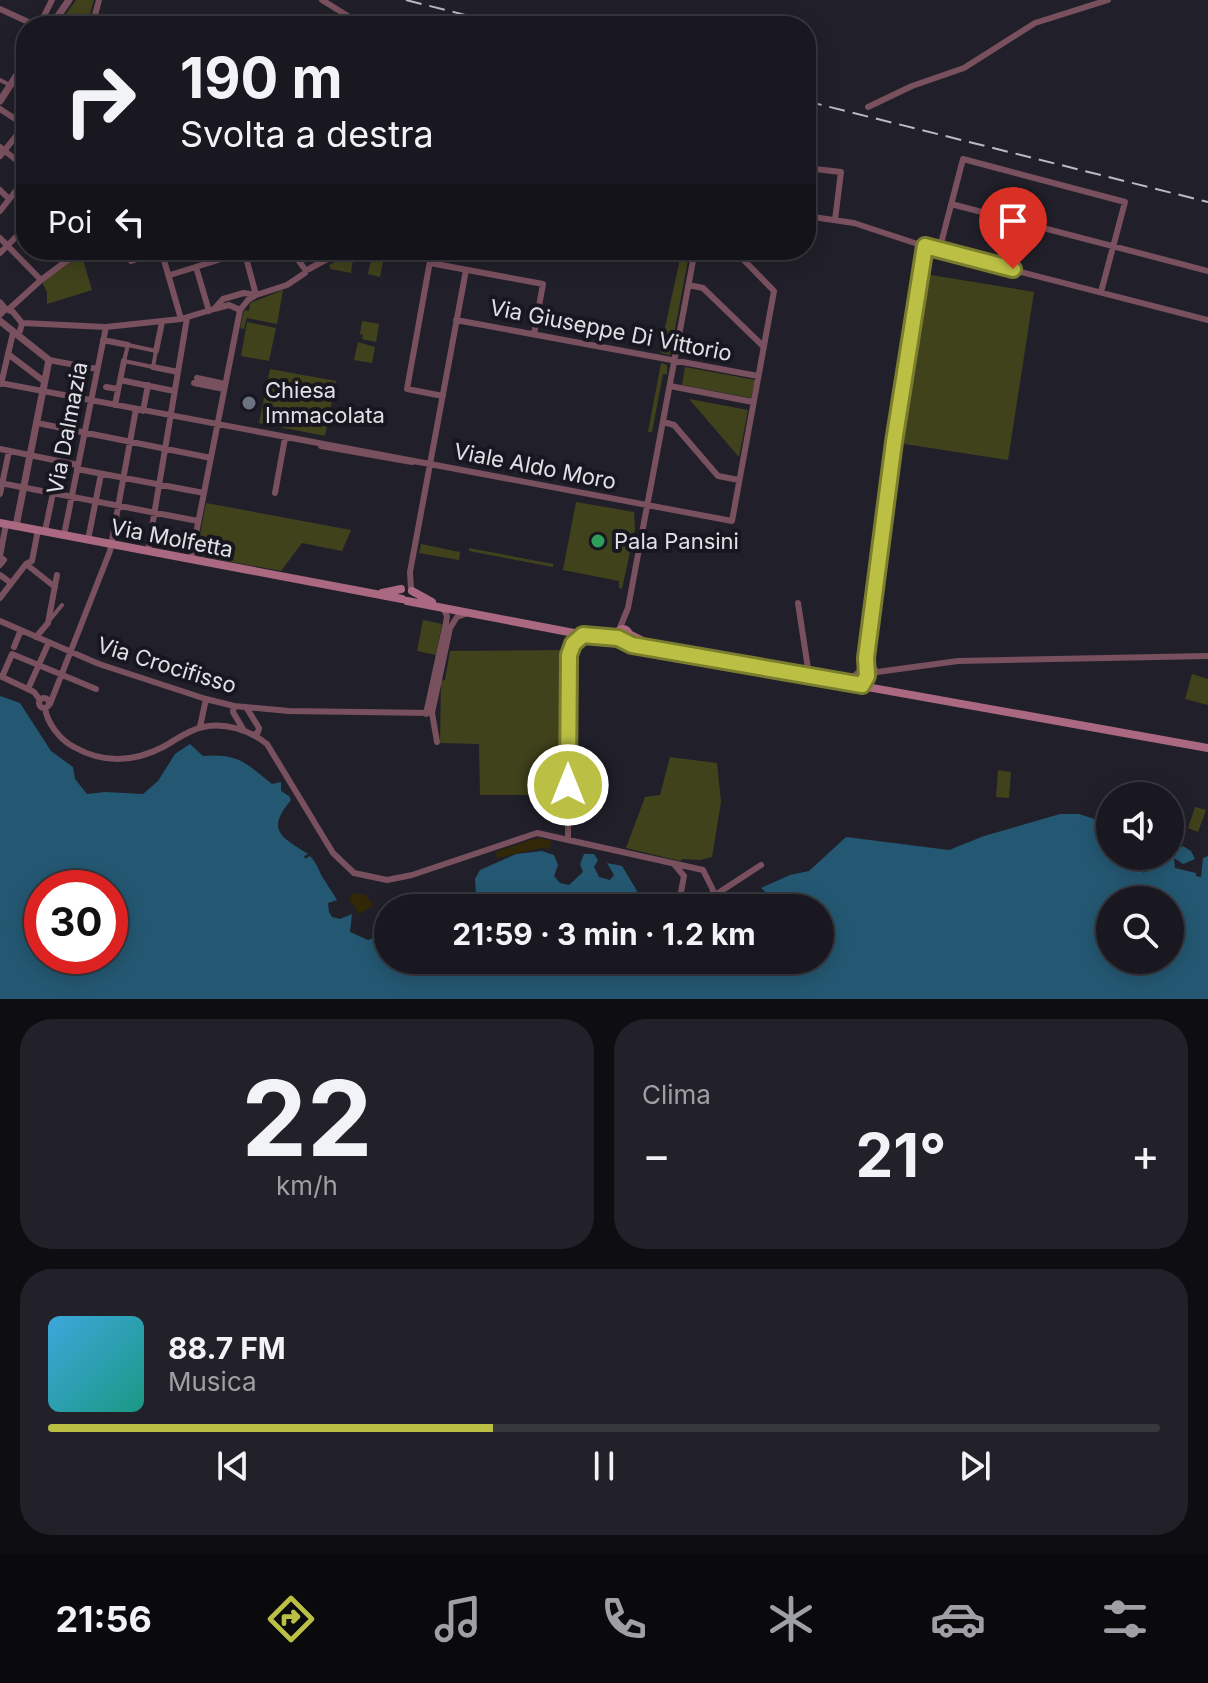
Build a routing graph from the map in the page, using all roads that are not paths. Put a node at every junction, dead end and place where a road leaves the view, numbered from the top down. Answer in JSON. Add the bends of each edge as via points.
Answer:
{"nodes":[{"id":1,"x":5,"y":0,"type":"edge"},
{"id":2,"x":322,"y":0,"type":"edge"},
{"id":3,"x":1108,"y":0,"type":"edge"},
{"id":4,"x":0,"y":9,"type":"edge"},
{"id":5,"x":346,"y":16,"type":"edge"},
{"id":6,"x":16,"y":76,"type":"edge"},
{"id":7,"x":0,"y":80,"type":"edge"},
{"id":8,"x":10,"y":85,"type":"junction"},
{"id":9,"x":0,"y":101,"type":"edge"},
{"id":10,"x":868,"y":107,"type":"dead end"},
{"id":11,"x":16,"y":136,"type":"edge"},
{"id":12,"x":2,"y":151,"type":"edge"},
{"id":13,"x":816,"y":169,"type":"edge"},
{"id":14,"x":0,"y":190,"type":"edge"},
{"id":15,"x":16,"y":190,"type":"edge"},
{"id":16,"x":9,"y":199,"type":"junction"},
{"id":17,"x":951,"y":204,"type":"junction"},
{"id":18,"x":0,"y":211,"type":"edge"},
{"id":19,"x":816,"y":217,"type":"edge"},
{"id":20,"x":835,"y":220,"type":"junction"},
{"id":21,"x":16,"y":237,"type":"edge"},
{"id":22,"x":0,"y":238,"type":"edge"},
{"id":23,"x":7,"y":246,"type":"junction"},
{"id":24,"x":925,"y":246,"type":"junction"},
{"id":25,"x":1113,"y":246,"type":"junction"},
{"id":26,"x":939,"y":251,"type":"junction"},
{"id":27,"x":0,"y":253,"type":"edge"},
{"id":28,"x":16,"y":255,"type":"edge"},
{"id":29,"x":21,"y":260,"type":"edge"},
{"id":30,"x":68,"y":260,"type":"edge"},
{"id":31,"x":134,"y":260,"type":"edge"},
{"id":32,"x":165,"y":260,"type":"edge"},
{"id":33,"x":217,"y":260,"type":"edge"},
{"id":34,"x":246,"y":260,"type":"edge"},
{"id":35,"x":298,"y":260,"type":"edge"},
{"id":36,"x":325,"y":260,"type":"edge"},
{"id":37,"x":430,"y":260,"type":"edge"},
{"id":38,"x":693,"y":260,"type":"edge"},
{"id":39,"x":745,"y":260,"type":"edge"},
{"id":40,"x":131,"y":261,"type":"dead end"},
{"id":41,"x":430,"y":263,"type":"junction"},
{"id":42,"x":196,"y":267,"type":"junction"},
{"id":43,"x":306,"y":270,"type":"junction"},
{"id":44,"x":466,"y":270,"type":"junction"},
{"id":45,"x":1208,"y":271,"type":"edge"},
{"id":46,"x":170,"y":275,"type":"junction"},
{"id":47,"x":41,"y":280,"type":"junction"},
{"id":48,"x":689,"y":285,"type":"junction"},
{"id":49,"x":1101,"y":292,"type":"junction"},
{"id":50,"x":256,"y":295,"type":"junction"},
{"id":51,"x":3,"y":309,"type":"edge"},
{"id":52,"x":211,"y":310,"type":"junction"},
{"id":53,"x":240,"y":310,"type":"junction"},
{"id":54,"x":184,"y":318,"type":"junction"},
{"id":55,"x":456,"y":320,"type":"junction"},
{"id":56,"x":1208,"y":320,"type":"edge"},
{"id":57,"x":162,"y":322,"type":"junction"},
{"id":58,"x":22,"y":323,"type":"junction"},
{"id":59,"x":1,"y":324,"type":"edge"},
{"id":60,"x":106,"y":327,"type":"junction"},
{"id":61,"x":15,"y":334,"type":"junction"},
{"id":62,"x":534,"y":334,"type":"junction"},
{"id":63,"x":103,"y":340,"type":"junction"},
{"id":64,"x":128,"y":345,"type":"junction"},
{"id":65,"x":764,"y":347,"type":"junction"},
{"id":66,"x":156,"y":351,"type":"junction"},
{"id":67,"x":8,"y":354,"type":"junction"},
{"id":68,"x":49,"y":360,"type":"junction"},
{"id":69,"x":674,"y":360,"type":"junction"},
{"id":70,"x":124,"y":361,"type":"junction"},
{"id":71,"x":153,"y":367,"type":"junction"},
{"id":72,"x":97,"y":369,"type":"junction"},
{"id":73,"x":178,"y":372,"type":"junction"},
{"id":74,"x":758,"y":376,"type":"junction"},
{"id":75,"x":120,"y":380,"type":"junction"},
{"id":76,"x":195,"y":380,"type":"dead end"},
{"id":77,"x":45,"y":382,"type":"junction"},
{"id":78,"x":1,"y":383,"type":"edge"},
{"id":79,"x":148,"y":385,"type":"junction"},
{"id":80,"x":225,"y":386,"type":"junction"},
{"id":81,"x":670,"y":386,"type":"junction"},
{"id":82,"x":106,"y":387,"type":"dead end"},
{"id":83,"x":118,"y":389,"type":"junction"},
{"id":84,"x":43,"y":391,"type":"junction"},
{"id":85,"x":174,"y":391,"type":"junction"},
{"id":86,"x":443,"y":396,"type":"junction"},
{"id":87,"x":91,"y":400,"type":"junction"},
{"id":88,"x":753,"y":402,"type":"junction"},
{"id":89,"x":115,"y":405,"type":"junction"},
{"id":90,"x":139,"y":410,"type":"junction"},
{"id":91,"x":172,"y":416,"type":"junction"},
{"id":92,"x":663,"y":422,"type":"junction"},
{"id":93,"x":37,"y":423,"type":"junction"},
{"id":94,"x":217,"y":426,"type":"junction"},
{"id":95,"x":85,"y":433,"type":"junction"},
{"id":96,"x":285,"y":438,"type":"junction"},
{"id":97,"x":130,"y":442,"type":"junction"},
{"id":98,"x":0,"y":449,"type":"edge"},
{"id":99,"x":166,"y":449,"type":"junction"},
{"id":100,"x":9,"y":451,"type":"junction"},
{"id":101,"x":31,"y":455,"type":"junction"},
{"id":102,"x":211,"y":458,"type":"junction"},
{"id":103,"x":430,"y":465,"type":"junction"},
{"id":104,"x":78,"y":467,"type":"junction"},
{"id":105,"x":101,"y":474,"type":"junction"},
{"id":106,"x":124,"y":478,"type":"junction"},
{"id":107,"x":739,"y":480,"type":"junction"},
{"id":108,"x":1,"y":483,"type":"edge"},
{"id":109,"x":159,"y":485,"type":"junction"},
{"id":110,"x":24,"y":488,"type":"junction"},
{"id":111,"x":53,"y":493,"type":"junction"},
{"id":112,"x":204,"y":493,"type":"junction"},
{"id":113,"x":275,"y":493,"type":"dead end"},
{"id":114,"x":0,"y":494,"type":"edge"},
{"id":115,"x":72,"y":497,"type":"junction"},
{"id":116,"x":95,"y":501,"type":"junction"},
{"id":117,"x":648,"y":505,"type":"junction"},
{"id":118,"x":118,"y":506,"type":"junction"},
{"id":119,"x":155,"y":513,"type":"junction"},
{"id":120,"x":198,"y":521,"type":"junction"},
{"id":121,"x":3,"y":523,"type":"edge"},
{"id":122,"x":16,"y":526,"type":"junction"},
{"id":123,"x":41,"y":531,"type":"junction"},
{"id":124,"x":64,"y":535,"type":"junction"},
{"id":125,"x":88,"y":540,"type":"junction"},
{"id":126,"x":111,"y":544,"type":"junction"},
{"id":127,"x":148,"y":551,"type":"junction"},
{"id":128,"x":0,"y":556,"type":"edge"},
{"id":129,"x":191,"y":559,"type":"junction"},
{"id":130,"x":26,"y":564,"type":"junction"},
{"id":131,"x":0,"y":565,"type":"edge"},
{"id":132,"x":0,"y":575,"type":"edge"},
{"id":133,"x":57,"y":575,"type":"dead end"},
{"id":134,"x":11,"y":583,"type":"junction"},
{"id":135,"x":55,"y":587,"type":"junction"},
{"id":136,"x":338,"y":588,"type":"junction"},
{"id":137,"x":408,"y":590,"type":"junction"},
{"id":138,"x":0,"y":598,"type":"edge"},
{"id":139,"x":405,"y":600,"type":"junction"},
{"id":140,"x":798,"y":603,"type":"dead end"},
{"id":141,"x":62,"y":605,"type":"dead end"},
{"id":142,"x":443,"y":608,"type":"junction"},
{"id":143,"x":468,"y":613,"type":"junction"},
{"id":144,"x":0,"y":621,"type":"edge"},
{"id":145,"x":48,"y":623,"type":"junction"},
{"id":146,"x":21,"y":630,"type":"junction"},
{"id":147,"x":623,"y":634,"type":"junction"},
{"id":148,"x":583,"y":635,"type":"junction"},
{"id":149,"x":36,"y":637,"type":"junction"},
{"id":150,"x":49,"y":642,"type":"junction"},
{"id":151,"x":14,"y":647,"type":"dead end"},
{"id":152,"x":71,"y":652,"type":"junction"},
{"id":153,"x":1208,"y":656,"type":"edge"},
{"id":154,"x":866,"y":658,"type":"junction"},
{"id":155,"x":39,"y":665,"type":"junction"},
{"id":156,"x":864,"y":671,"type":"junction"},
{"id":157,"x":63,"y":675,"type":"junction"},
{"id":158,"x":809,"y":675,"type":"junction"},
{"id":159,"x":1,"y":677,"type":"edge"},
{"id":160,"x":839,"y":680,"type":"junction"},
{"id":161,"x":862,"y":685,"type":"junction"},
{"id":162,"x":28,"y":689,"type":"junction"},
{"id":163,"x":96,"y":689,"type":"dead end"},
{"id":164,"x":891,"y":690,"type":"junction"},
{"id":165,"x":206,"y":699,"type":"junction"},
{"id":166,"x":47,"y":706,"type":"junction"},
{"id":167,"x":234,"y":706,"type":"junction"},
{"id":168,"x":246,"y":707,"type":"junction"},
{"id":169,"x":259,"y":709,"type":"junction"},
{"id":170,"x":429,"y":714,"type":"junction"},
{"id":171,"x":254,"y":718,"type":"junction"},
{"id":172,"x":200,"y":727,"type":"junction"},
{"id":173,"x":243,"y":729,"type":"junction"},
{"id":174,"x":254,"y":735,"type":"junction"},
{"id":175,"x":437,"y":742,"type":"dead end"},
{"id":176,"x":1208,"y":748,"type":"edge"},
{"id":177,"x":568,"y":839,"type":"junction"},
{"id":178,"x":671,"y":861,"type":"junction"},
{"id":179,"x":761,"y":865,"type":"dead end"},
{"id":180,"x":681,"y":894,"type":"edge"},
{"id":181,"x":712,"y":894,"type":"edge"},
{"id":182,"x":717,"y":894,"type":"edge"}],
"edges":[{"from":1,"to":4,"type":"street"},
{"from":2,"to":5,"type":"street"},
{"from":3,"to":10,"type":"street","via":[[1035,23],[964,68]]},
{"from":6,"to":8,"type":"street"},
{"from":7,"to":8,"type":"street"},
{"from":8,"to":9,"type":"street"},
{"from":11,"to":12,"type":"street"},
{"from":13,"to":20,"type":"street","via":[[841,172]]},
{"from":14,"to":16,"type":"street"},
{"from":15,"to":16,"type":"street"},
{"from":16,"to":18,"type":"street"},
{"from":17,"to":25,"type":"street"},
{"from":17,"to":25,"type":"street","via":[[963,159],[1125,202]]},
{"from":17,"to":26,"type":"street"},
{"from":19,"to":20,"type":"street"},
{"from":20,"to":24,"type":"street"},
{"from":21,"to":23,"type":"street"},
{"from":22,"to":23,"type":"street"},
{"from":23,"to":27,"type":"street"},
{"from":23,"to":28,"type":"street"},
{"from":24,"to":26,"type":"street"},
{"from":24,"to":154,"type":"street"},
{"from":25,"to":45,"type":"street"},
{"from":25,"to":49,"type":"street"},
{"from":26,"to":49,"type":"street"},
{"from":29,"to":47,"type":"street"},
{"from":30,"to":47,"type":"street"},
{"from":31,"to":40,"type":"street"},
{"from":32,"to":46,"type":"street"},
{"from":33,"to":42,"type":"street"},
{"from":34,"to":50,"type":"street"},
{"from":35,"to":43,"type":"street"},
{"from":36,"to":43,"type":"street"},
{"from":37,"to":41,"type":"street"},
{"from":38,"to":48,"type":"street"},
{"from":39,"to":65,"type":"street","via":[[774,288]]},
{"from":41,"to":44,"type":"street"},
{"from":41,"to":86,"type":"street","via":[[407,389]]},
{"from":42,"to":46,"type":"street"},
{"from":42,"to":52,"type":"street"},
{"from":43,"to":50,"type":"street","via":[[287,285]]},
{"from":44,"to":55,"type":"street"},
{"from":44,"to":62,"type":"street","via":[[543,284]]},
{"from":46,"to":54,"type":"street"},
{"from":47,"to":51,"type":"street"},
{"from":48,"to":65,"type":"street","via":[[703,288]]},
{"from":48,"to":69,"type":"street"},
{"from":49,"to":56,"type":"street"},
{"from":50,"to":52,"type":"street","via":[[223,299]]},
{"from":50,"to":53,"type":"street"},
{"from":51,"to":58,"type":"street"},
{"from":52,"to":53,"type":"street","via":[[229,305]]},
{"from":52,"to":54,"type":"street"},
{"from":53,"to":80,"type":"street"},
{"from":54,"to":57,"type":"street"},
{"from":54,"to":73,"type":"street"},
{"from":55,"to":62,"type":"street","name":"Via Giuseppe Di Vittorio"},
{"from":55,"to":86,"type":"street"},
{"from":57,"to":60,"type":"street"},
{"from":57,"to":66,"type":"street"},
{"from":58,"to":60,"type":"street"},
{"from":58,"to":61,"type":"street"},
{"from":59,"to":61,"type":"street"},
{"from":60,"to":63,"type":"street","name":"Via Dalmazia"},
{"from":61,"to":67,"type":"street"},
{"from":61,"to":68,"type":"street"},
{"from":62,"to":69,"type":"street","name":"Via Giuseppe Di Vittorio"},
{"from":63,"to":64,"type":"street"},
{"from":63,"to":72,"type":"street","name":"Via Dalmazia"},
{"from":64,"to":66,"type":"street"},
{"from":64,"to":70,"type":"street"},
{"from":65,"to":74,"type":"street"},
{"from":66,"to":71,"type":"street"},
{"from":67,"to":77,"type":"street"},
{"from":67,"to":78,"type":"street"},
{"from":68,"to":72,"type":"street"},
{"from":68,"to":77,"type":"street"},
{"from":69,"to":74,"type":"street","name":"Via Giuseppe Di Vittorio"},
{"from":69,"to":81,"type":"street"},
{"from":70,"to":71,"type":"street"},
{"from":70,"to":75,"type":"street"},
{"from":71,"to":73,"type":"street"},
{"from":72,"to":87,"type":"street","name":"Via Dalmazia"},
{"from":73,"to":85,"type":"street"},
{"from":74,"to":88,"type":"street"},
{"from":75,"to":79,"type":"street"},
{"from":75,"to":83,"type":"street"},
{"from":76,"to":80,"type":"street"},
{"from":77,"to":84,"type":"street"},
{"from":78,"to":84,"type":"street","name":"Viale Aldo Moro"},
{"from":79,"to":85,"type":"street"},
{"from":79,"to":90,"type":"street"},
{"from":80,"to":94,"type":"street"},
{"from":81,"to":88,"type":"street"},
{"from":81,"to":92,"type":"street"},
{"from":82,"to":83,"type":"street"},
{"from":83,"to":89,"type":"street"},
{"from":84,"to":87,"type":"street","name":"Viale Aldo Moro"},
{"from":84,"to":93,"type":"street"},
{"from":85,"to":91,"type":"street"},
{"from":86,"to":103,"type":"street"},
{"from":87,"to":89,"type":"street","name":"Viale Aldo Moro"},
{"from":87,"to":95,"type":"street","name":"Via Dalmazia"},
{"from":88,"to":107,"type":"street"},
{"from":89,"to":90,"type":"street","name":"Viale Aldo Moro"},
{"from":90,"to":91,"type":"street","name":"Viale Aldo Moro"},
{"from":90,"to":97,"type":"street"},
{"from":91,"to":94,"type":"street","name":"Viale Aldo Moro"},
{"from":91,"to":99,"type":"street"},
{"from":92,"to":107,"type":"street","via":[[674,425],[718,476]]},
{"from":92,"to":117,"type":"street"},
{"from":93,"to":95,"type":"street"},
{"from":93,"to":101,"type":"street"},
{"from":94,"to":96,"type":"street","name":"Viale Aldo Moro"},
{"from":94,"to":102,"type":"street"},
{"from":95,"to":97,"type":"street"},
{"from":95,"to":104,"type":"street","name":"Via Dalmazia"},
{"from":96,"to":103,"type":"street","name":"Viale Aldo Moro"},
{"from":96,"to":113,"type":"street"},
{"from":97,"to":99,"type":"street"},
{"from":97,"to":106,"type":"street"},
{"from":98,"to":100,"type":"street"},
{"from":99,"to":102,"type":"street"},
{"from":99,"to":109,"type":"street"},
{"from":100,"to":101,"type":"street"},
{"from":100,"to":108,"type":"street"},
{"from":101,"to":104,"type":"street"},
{"from":101,"to":110,"type":"street"},
{"from":102,"to":112,"type":"street"},
{"from":103,"to":117,"type":"street","name":"Viale Aldo Moro"},
{"from":103,"to":137,"type":"street"},
{"from":104,"to":105,"type":"street"},
{"from":104,"to":115,"type":"street","name":"Via Dalmazia"},
{"from":105,"to":106,"type":"street"},
{"from":105,"to":116,"type":"street"},
{"from":106,"to":109,"type":"street"},
{"from":106,"to":118,"type":"street"},
{"from":107,"to":117,"type":"street","name":"Viale Aldo Moro","via":[[732,521]]},
{"from":108,"to":110,"type":"street"},
{"from":108,"to":114,"type":"street"},
{"from":109,"to":112,"type":"street"},
{"from":109,"to":119,"type":"street"},
{"from":110,"to":111,"type":"street"},
{"from":110,"to":122,"type":"street"},
{"from":111,"to":115,"type":"street"},
{"from":111,"to":123,"type":"street"},
{"from":112,"to":120,"type":"street"},
{"from":115,"to":116,"type":"street"},
{"from":115,"to":124,"type":"street","name":"Via Dalmazia"},
{"from":116,"to":118,"type":"street"},
{"from":116,"to":125,"type":"street"},
{"from":117,"to":147,"type":"street"},
{"from":118,"to":119,"type":"street"},
{"from":118,"to":126,"type":"street"},
{"from":119,"to":120,"type":"street"},
{"from":119,"to":127,"type":"street"},
{"from":120,"to":129,"type":"street"},
{"from":121,"to":122,"type":"main road","name":"Via Molfetta"},
{"from":121,"to":128,"type":"street"},
{"from":122,"to":123,"type":"main road","name":"Via Molfetta"},
{"from":123,"to":124,"type":"main road","name":"Via Molfetta"},
{"from":123,"to":130,"type":"street","via":[[32,561]]},
{"from":124,"to":125,"type":"main road","name":"Via Molfetta"},
{"from":125,"to":126,"type":"main road","name":"Via Molfetta"},
{"from":126,"to":127,"type":"main road","name":"Via Molfetta"},
{"from":126,"to":152,"type":"street"},
{"from":127,"to":129,"type":"main road","name":"Via Molfetta"},
{"from":128,"to":131,"type":"street"},
{"from":129,"to":136,"type":"main road","name":"Via Molfetta"},
{"from":130,"to":134,"type":"street"},
{"from":130,"to":135,"type":"street"},
{"from":132,"to":134,"type":"street"},
{"from":133,"to":135,"type":"street"},
{"from":134,"to":138,"type":"street"},
{"from":135,"to":145,"type":"street"},
{"from":136,"to":137,"type":"main road"},
{"from":136,"to":139,"type":"main road"},
{"from":137,"to":139,"type":"main road","via":[[411,598]]},
{"from":137,"to":147,"type":"main road","via":[[440,604]]},
{"from":139,"to":142,"type":"main road"},
{"from":140,"to":158,"type":"street"},
{"from":141,"to":145,"type":"street"},
{"from":142,"to":143,"type":"main road"},
{"from":142,"to":170,"type":"street","via":[[447,616]]},
{"from":143,"to":148,"type":"main road"},
{"from":143,"to":170,"type":"street","via":[[451,624]]},
{"from":144,"to":146,"type":"street","name":"Via Crocifisso"},
{"from":145,"to":149,"type":"street"},
{"from":146,"to":149,"type":"street","name":"Via Crocifisso"},
{"from":146,"to":151,"type":"street"},
{"from":147,"to":148,"type":"main road"},
{"from":147,"to":158,"type":"main road","via":[[632,645]]},
{"from":148,"to":177,"type":"street","via":[[569,655]]},
{"from":149,"to":150,"type":"street","name":"Via Crocifisso"},
{"from":150,"to":152,"type":"street","name":"Via Crocifisso"},
{"from":150,"to":155,"type":"street"},
{"from":152,"to":157,"type":"street"},
{"from":152,"to":165,"type":"street","name":"Via Crocifisso"},
{"from":153,"to":154,"type":"street","via":[[958,661],[877,672]]},
{"from":154,"to":156,"type":"street"},
{"from":155,"to":157,"type":"street"},
{"from":155,"to":159,"type":"street","via":[[12,654]]},
{"from":155,"to":162,"type":"street"},
{"from":156,"to":160,"type":"street"},
{"from":156,"to":161,"type":"street"},
{"from":156,"to":164,"type":"street"},
{"from":157,"to":163,"type":"street"},
{"from":157,"to":166,"type":"street"},
{"from":158,"to":160,"type":"main road"},
{"from":159,"to":162,"type":"street"},
{"from":160,"to":161,"type":"main road"},
{"from":161,"to":164,"type":"main road"},
{"from":162,"to":166,"type":"street","via":[[40,700],[46,698]]},
{"from":164,"to":176,"type":"main road"},
{"from":165,"to":167,"type":"street","name":"Via Crocifisso"},
{"from":165,"to":172,"type":"street"},
{"from":166,"to":172,"type":"street","via":[[46,716],[66,742],[113,760],[146,754]]},
{"from":167,"to":168,"type":"street","name":"Via Crocifisso"},
{"from":167,"to":173,"type":"street"},
{"from":168,"to":169,"type":"street","name":"Via Crocifisso"},
{"from":168,"to":171,"type":"street"},
{"from":169,"to":170,"type":"street","name":"Via Crocifisso"},
{"from":169,"to":171,"type":"street"},
{"from":170,"to":175,"type":"street"},
{"from":171,"to":174,"type":"street","via":[[259,729]]},
{"from":172,"to":173,"type":"street"},
{"from":173,"to":174,"type":"street"},
{"from":174,"to":177,"type":"street","via":[[267,744],[333,853],[354,873],[387,880],[535,833]]},
{"from":177,"to":178,"type":"street"},
{"from":178,"to":180,"type":"street","via":[[684,876]]},
{"from":178,"to":181,"type":"street","via":[[703,870]]},
{"from":179,"to":182,"type":"street"}]}
